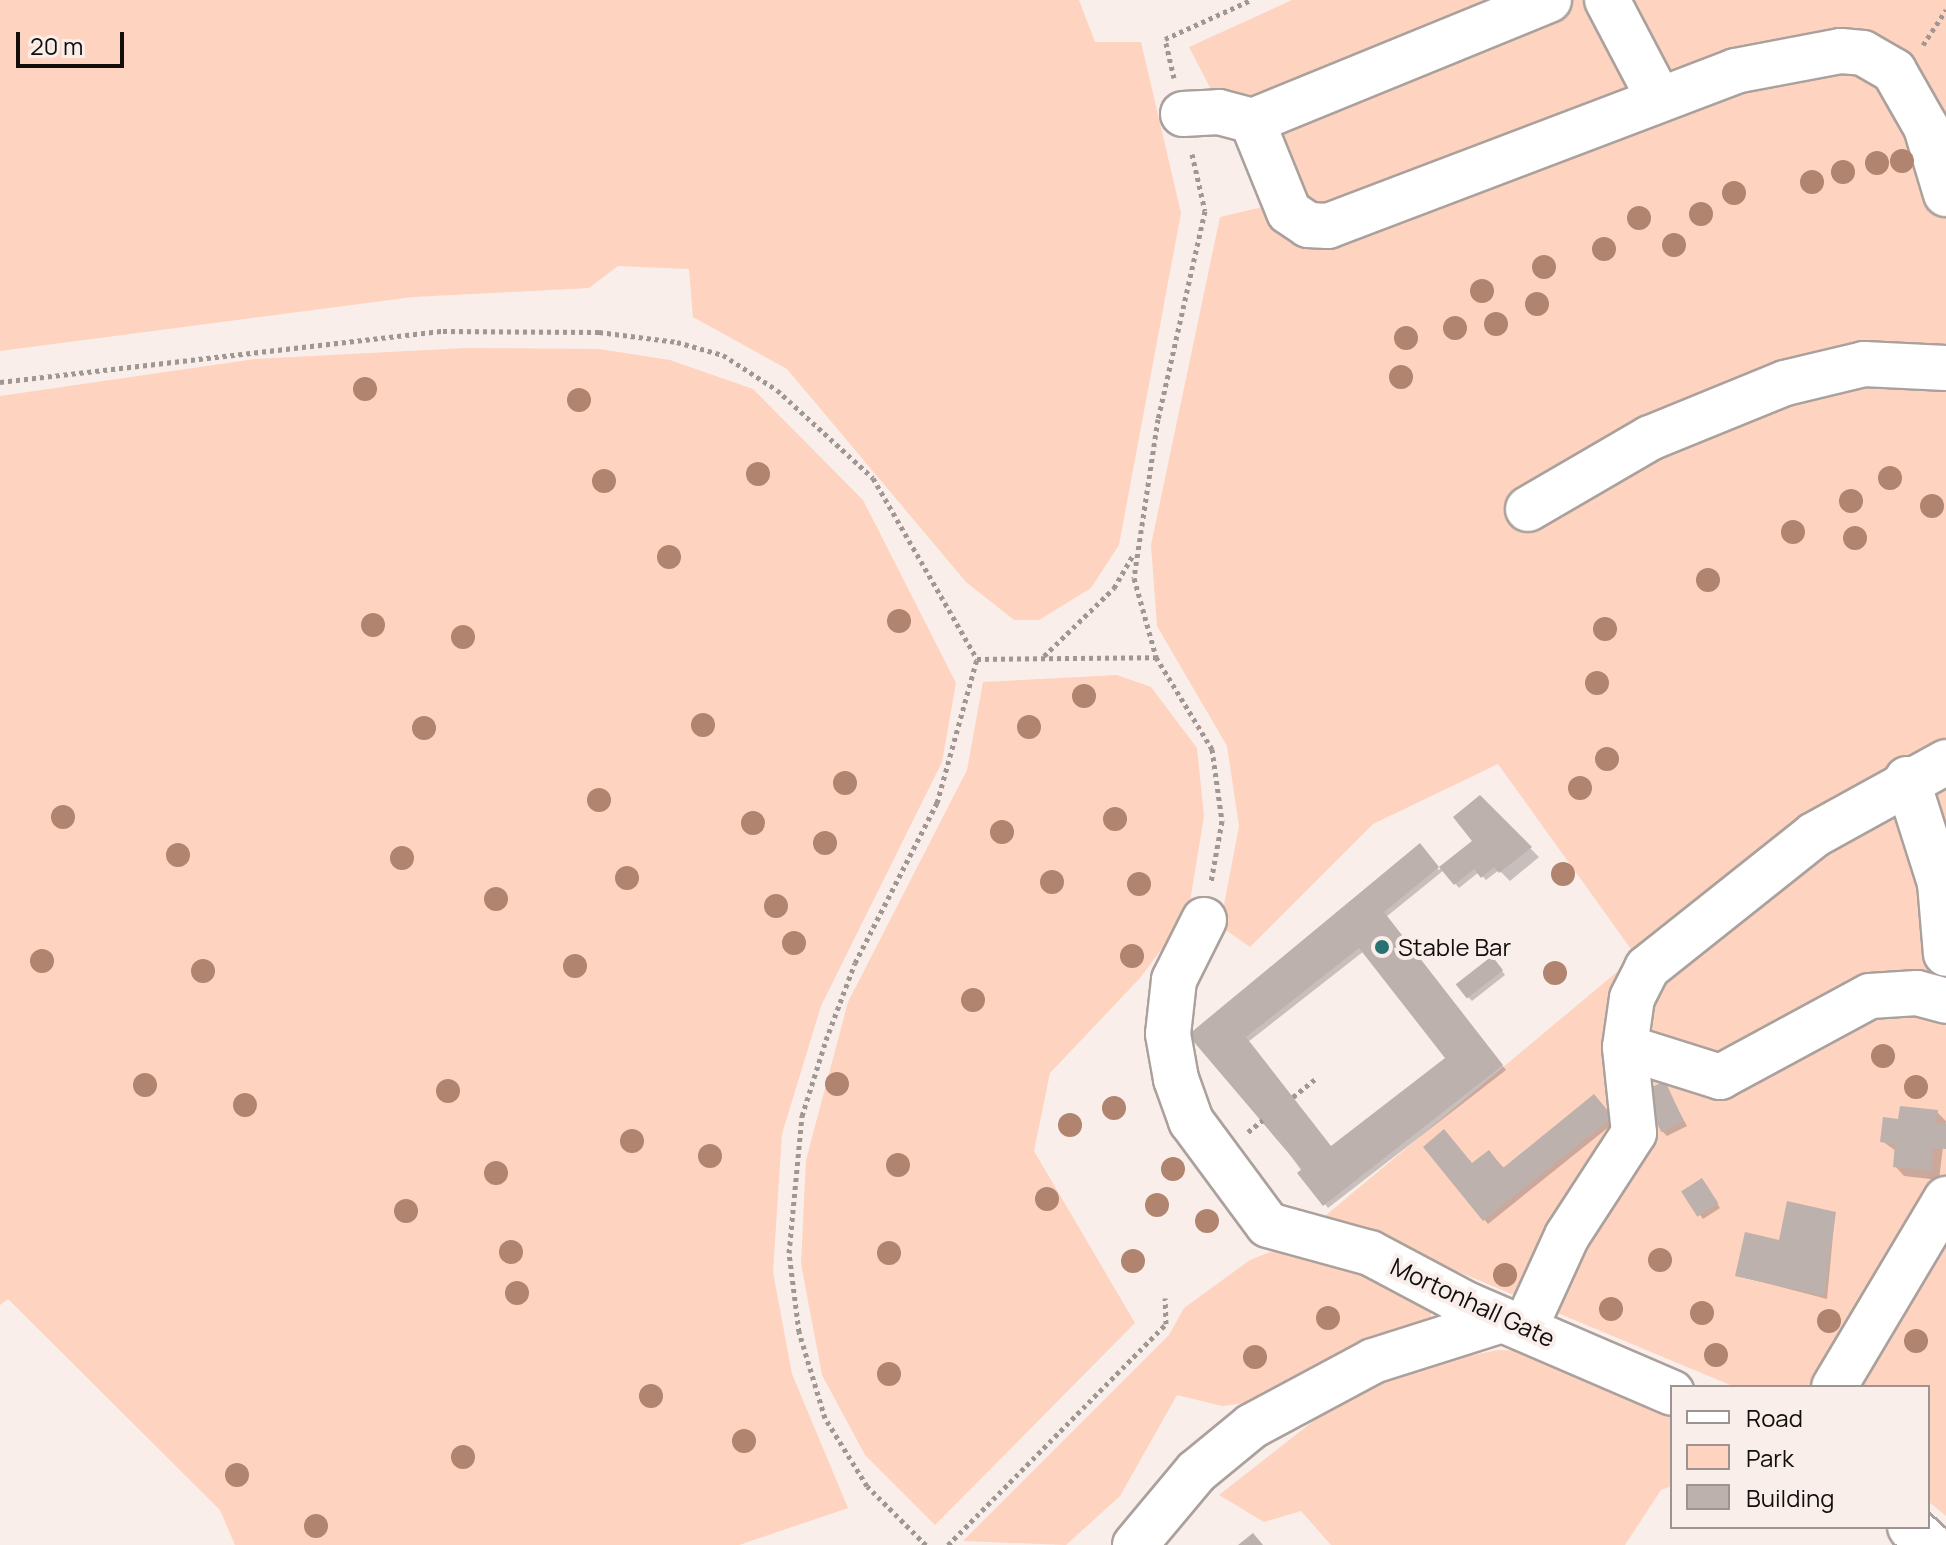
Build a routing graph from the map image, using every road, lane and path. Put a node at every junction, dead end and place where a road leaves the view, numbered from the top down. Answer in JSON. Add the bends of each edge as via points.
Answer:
{"nodes":[{"id":1,"x":1251,"y":0,"type":"edge"},
{"id":2,"x":1549,"y":0,"type":"edge"},
{"id":3,"x":1607,"y":0,"type":"edge"},
{"id":4,"x":1659,"y":99,"type":"junction"},
{"id":5,"x":1183,"y":114,"type":"junction"},
{"id":6,"x":1252,"y":121,"type":"junction"},
{"id":7,"x":1946,"y":194,"type":"edge"},
{"id":8,"x":1946,"y":368,"type":"edge"},
{"id":9,"x":0,"y":382,"type":"edge"},
{"id":10,"x":1528,"y":509,"type":"dead end"},
{"id":11,"x":1136,"y":551,"type":"junction"},
{"id":12,"x":1043,"y":657,"type":"junction"},
{"id":13,"x":1156,"y":657,"type":"junction"},
{"id":14,"x":977,"y":659,"type":"junction"},
{"id":15,"x":1946,"y":762,"type":"edge"},
{"id":16,"x":1907,"y":779,"type":"junction"},
{"id":17,"x":1943,"y":876,"type":"edge"},
{"id":18,"x":1204,"y":920,"type":"joint"},
{"id":19,"x":1946,"y":954,"type":"edge"},
{"id":20,"x":1946,"y":1001,"type":"edge"},
{"id":21,"x":1625,"y":1047,"type":"junction"},
{"id":22,"x":1315,"y":1079,"type":"dead end"},
{"id":23,"x":1293,"y":1097,"type":"dead end"},
{"id":24,"x":1946,"y":1199,"type":"edge"},
{"id":25,"x":1165,"y":1298,"type":"dead end"},
{"id":26,"x":1513,"y":1324,"type":"junction"},
{"id":27,"x":1835,"y":1385,"type":"edge"},
{"id":28,"x":1670,"y":1392,"type":"edge"},
{"id":29,"x":1912,"y":1529,"type":"edge"},
{"id":30,"x":926,"y":1545,"type":"edge"},
{"id":31,"x":948,"y":1545,"type":"edge"},
{"id":32,"x":1135,"y":1545,"type":"edge"},
{"id":33,"x":1930,"y":1545,"type":"edge"}],
"edges":[{"from":1,"to":5,"type":"path","via":[[1165,39]]},
{"from":2,"to":6,"type":"lane"},
{"from":3,"to":4,"type":"lane"},
{"from":4,"to":6,"type":"lane","via":[[1318,227],[1289,212]]},
{"from":4,"to":7,"type":"lane","via":[[1792,55],[1863,53],[1883,61],[1914,100]]},
{"from":5,"to":6,"type":"lane","via":[[1219,112]]},
{"from":5,"to":11,"type":"path","via":[[1205,211]]},
{"from":8,"to":10,"type":"lane","via":[[1864,364],[1785,383],[1650,438]]},
{"from":9,"to":14,"type":"path","via":[[443,331],[599,332],[677,342],[723,355],[777,390],[873,478]]},
{"from":11,"to":12,"type":"path","via":[[1114,588]]},
{"from":11,"to":13,"type":"path","via":[[1136,598]]},
{"from":12,"to":13,"type":"path"},
{"from":12,"to":14,"type":"path"},
{"from":13,"to":18,"type":"path","via":[[1212,749],[1222,821]]},
{"from":14,"to":30,"type":"path","via":[[937,803],[855,963],[826,1040],[802,1116],[789,1253],[799,1332],[825,1418],[867,1486]]},
{"from":15,"to":16,"type":"lane"},
{"from":16,"to":17,"type":"lane"},
{"from":16,"to":21,"type":"lane","via":[[1814,835],[1657,957],[1632,998]]},
{"from":17,"to":19,"type":"lane"},
{"from":18,"to":26,"type":"lane","name":"Mortonhall Gate","via":[[1174,980],[1168,1034],[1176,1079],[1191,1121],[1268,1225],[1370,1253]]},
{"from":20,"to":21,"type":"lane","via":[[1917,993],[1870,996],[1720,1077]]},
{"from":21,"to":26,"type":"lane","via":[[1634,1133]]},
{"from":22,"to":23,"type":"path"},
{"from":24,"to":27,"type":"lane"},
{"from":25,"to":31,"type":"path","via":[[1166,1324]]},
{"from":26,"to":28,"type":"lane","name":"Mortonhall Gate"},
{"from":26,"to":32,"type":"lane","via":[[1373,1361],[1252,1426],[1196,1472]]},
{"from":29,"to":33,"type":"lane"}]}
